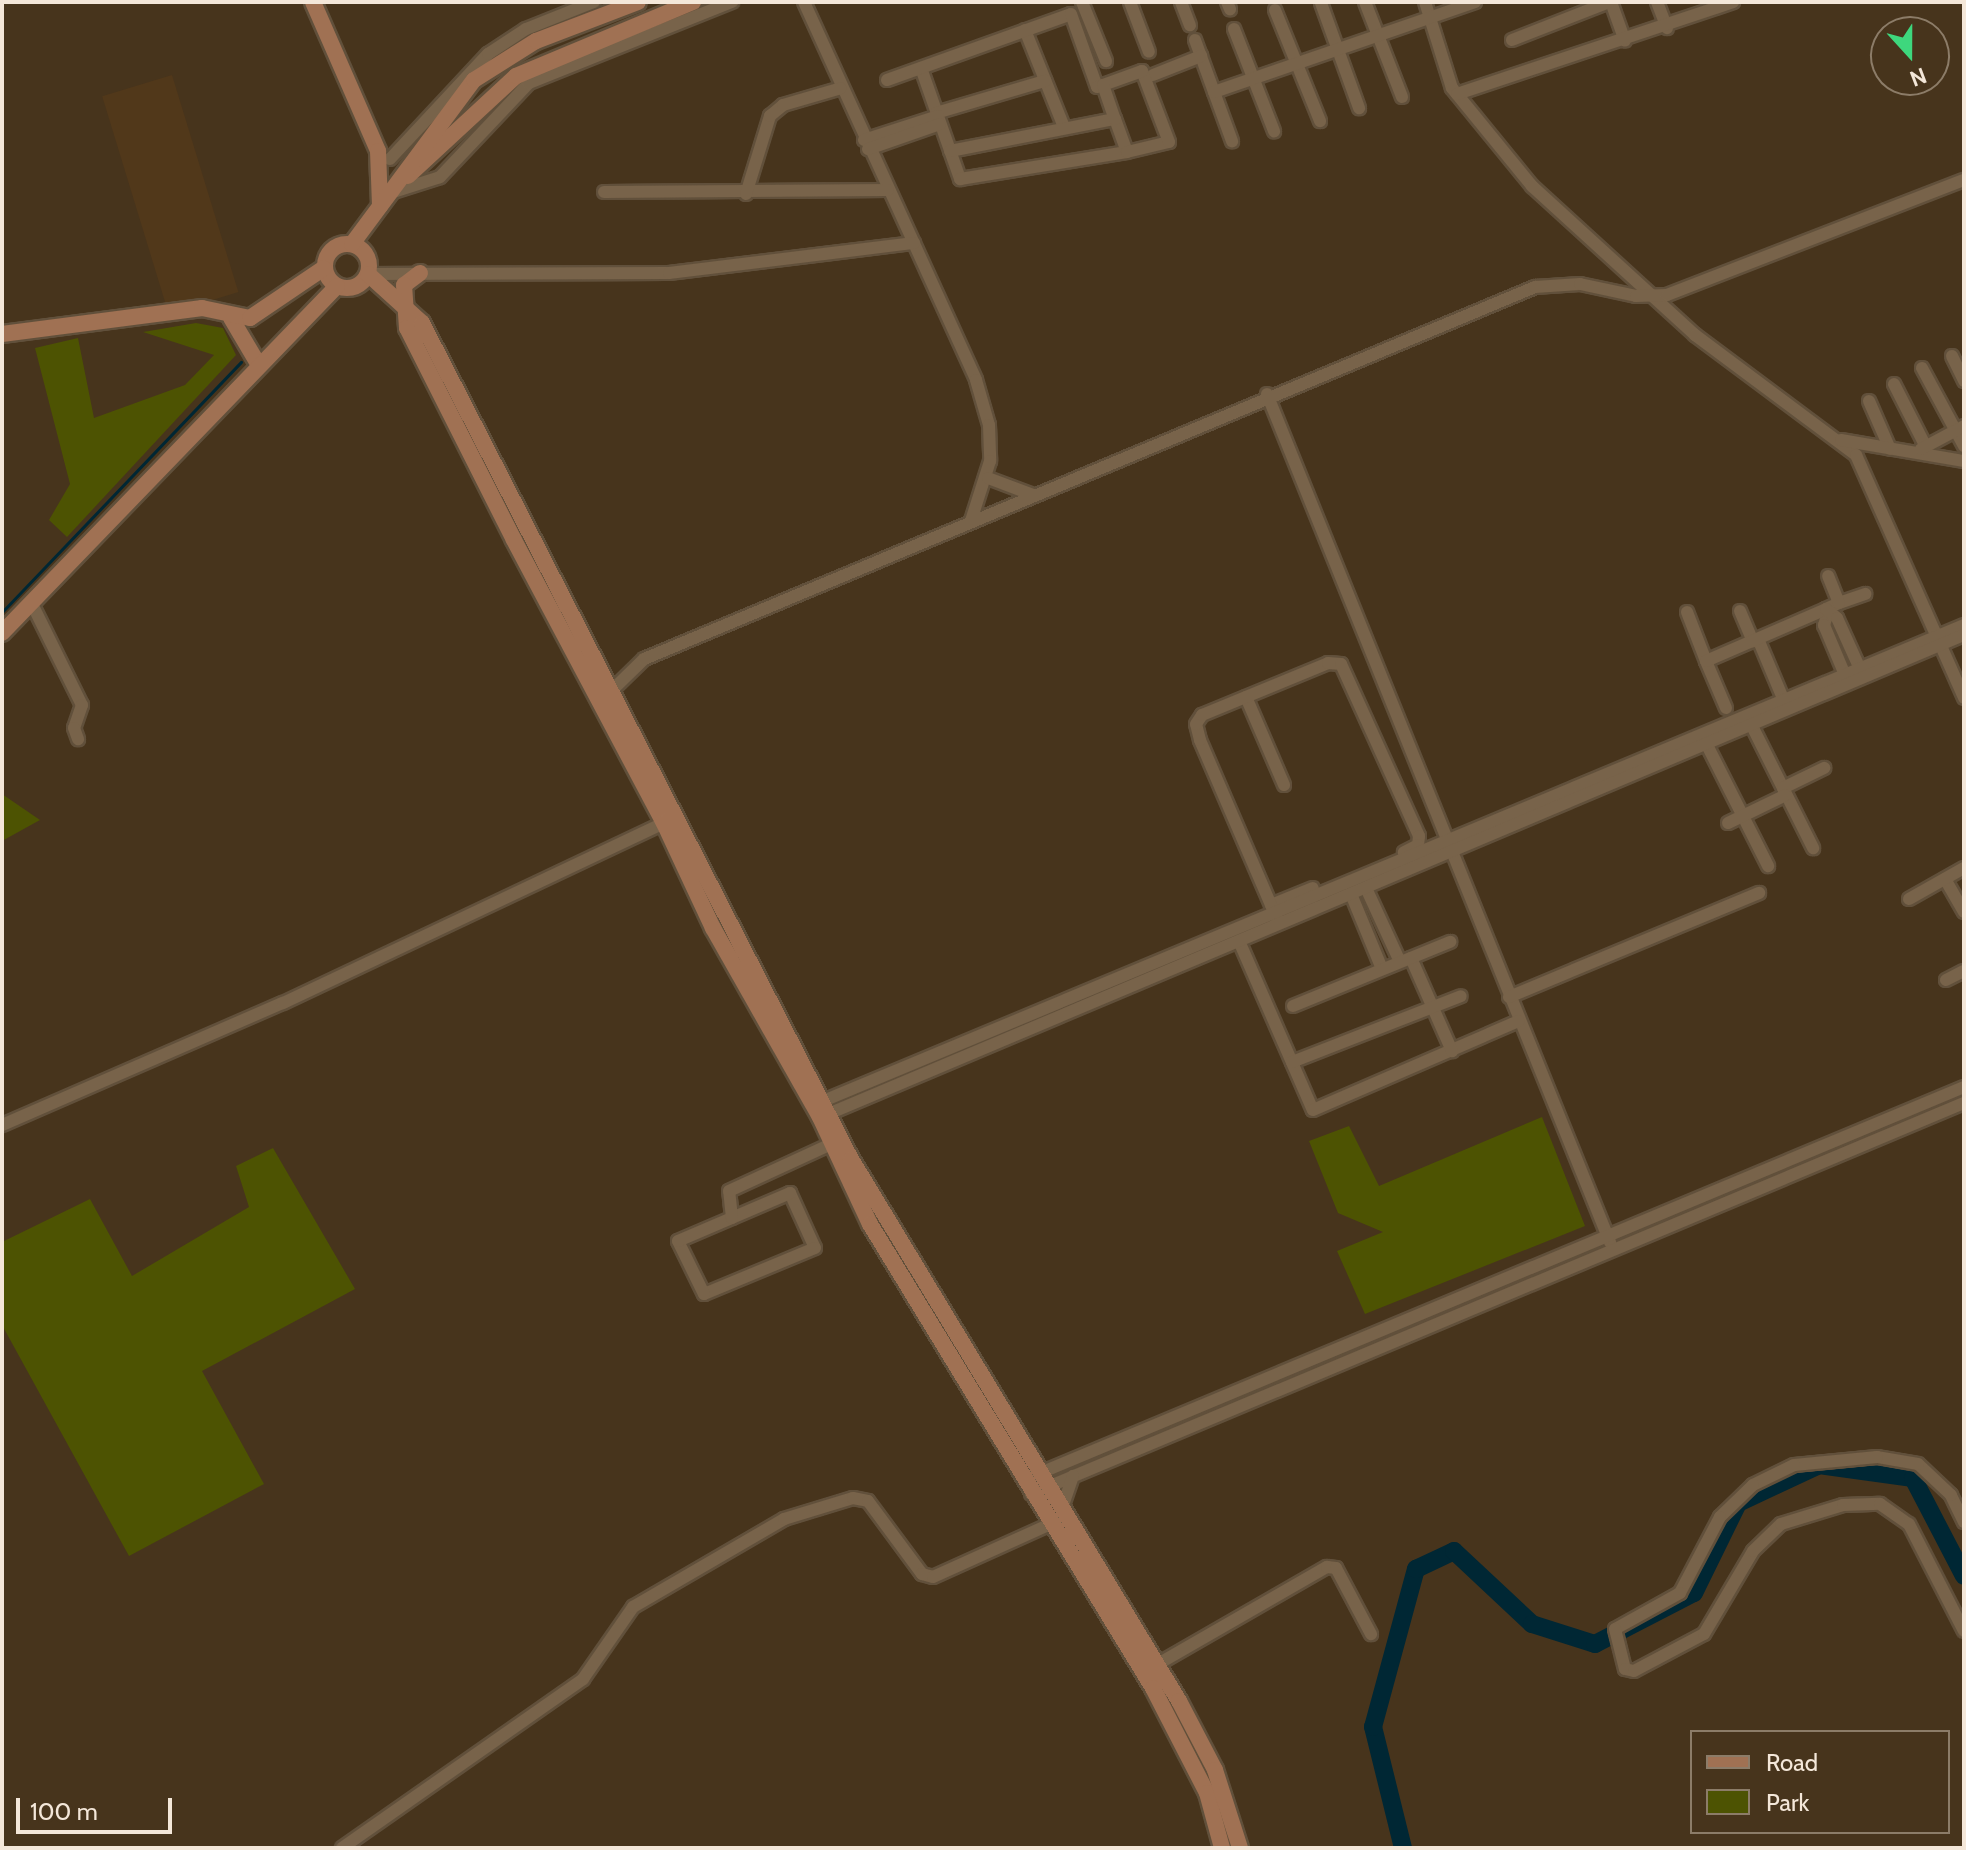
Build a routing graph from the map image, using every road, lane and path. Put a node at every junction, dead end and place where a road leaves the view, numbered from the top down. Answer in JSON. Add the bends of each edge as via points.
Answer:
{"nodes":[{"id":1,"x":313,"y":2,"type":"edge"},
{"id":2,"x":594,"y":2,"type":"edge"},
{"id":3,"x":638,"y":2,"type":"edge"},
{"id":4,"x":693,"y":2,"type":"edge"},
{"id":5,"x":732,"y":2,"type":"edge"},
{"id":6,"x":804,"y":2,"type":"edge"},
{"id":7,"x":1082,"y":2,"type":"edge"},
{"id":8,"x":1130,"y":2,"type":"edge"},
{"id":9,"x":1181,"y":2,"type":"edge"},
{"id":10,"x":1365,"y":2,"type":"edge"},
{"id":11,"x":1425,"y":2,"type":"edge"},
{"id":12,"x":1475,"y":2,"type":"edge"},
{"id":13,"x":1610,"y":2,"type":"edge"},
{"id":14,"x":1657,"y":2,"type":"edge"},
{"id":15,"x":1733,"y":2,"type":"edge"},
{"id":16,"x":1321,"y":3,"type":"edge"},
{"id":17,"x":1708,"y":7,"type":"edge"},
{"id":18,"x":1275,"y":10,"type":"dead end"},
{"id":19,"x":1430,"y":19,"type":"junction"},
{"id":20,"x":1190,"y":25,"type":"dead end"},
{"id":21,"x":1667,"y":28,"type":"junction"},
{"id":22,"x":1234,"y":29,"type":"dead end"},
{"id":23,"x":1025,"y":30,"type":"junction"},
{"id":24,"x":1378,"y":36,"type":"junction"},
{"id":25,"x":1195,"y":40,"type":"dead end"},
{"id":26,"x":1512,"y":40,"type":"dead end"},
{"id":27,"x":1625,"y":41,"type":"junction"},
{"id":28,"x":1338,"y":49,"type":"junction"},
{"id":29,"x":1149,"y":52,"type":"dead end"},
{"id":30,"x":1201,"y":56,"type":"junction"},
{"id":31,"x":1106,"y":61,"type":"dead end"},
{"id":32,"x":1297,"y":63,"type":"junction"},
{"id":33,"x":921,"y":68,"type":"junction"},
{"id":34,"x":1153,"y":75,"type":"dead end"},
{"id":35,"x":1254,"y":78,"type":"junction"},
{"id":36,"x":887,"y":80,"type":"dead end"},
{"id":37,"x":1045,"y":81,"type":"junction"},
{"id":38,"x":1103,"y":85,"type":"junction"},
{"id":39,"x":841,"y":88,"type":"junction"},
{"id":40,"x":1214,"y":92,"type":"junction"},
{"id":41,"x":1457,"y":94,"type":"junction"},
{"id":42,"x":1402,"y":97,"type":"dead end"},
{"id":43,"x":1359,"y":108,"type":"dead end"},
{"id":44,"x":938,"y":118,"type":"junction"},
{"id":45,"x":1115,"y":119,"type":"junction"},
{"id":46,"x":1320,"y":121,"type":"dead end"},
{"id":47,"x":1064,"y":127,"type":"junction"},
{"id":48,"x":1274,"y":131,"type":"dead end"},
{"id":49,"x":1232,"y":141,"type":"dead end"},
{"id":50,"x":866,"y":145,"type":"junction"},
{"id":51,"x":950,"y":151,"type":"junction"},
{"id":52,"x":1127,"y":152,"type":"junction"},
{"id":53,"x":391,"y":160,"type":"junction"},
{"id":54,"x":1964,"y":180,"type":"edge"},
{"id":55,"x":888,"y":190,"type":"junction"},
{"id":56,"x":604,"y":192,"type":"dead end"},
{"id":57,"x":746,"y":194,"type":"junction"},
{"id":58,"x":389,"y":196,"type":"junction"},
{"id":59,"x":914,"y":243,"type":"junction"},
{"id":60,"x":352,"y":244,"type":"junction"},
{"id":61,"x":324,"y":268,"type":"junction"},
{"id":62,"x":420,"y":273,"type":"junction"},
{"id":63,"x":368,"y":274,"type":"junction"},
{"id":64,"x":337,"y":286,"type":"junction"},
{"id":65,"x":1650,"y":297,"type":"junction"},
{"id":66,"x":406,"y":310,"type":"junction"},
{"id":67,"x":231,"y":318,"type":"junction"},
{"id":68,"x":2,"y":334,"type":"edge"},
{"id":69,"x":251,"y":351,"type":"junction"},
{"id":70,"x":1952,"y":356,"type":"dead end"},
{"id":71,"x":1922,"y":368,"type":"dead end"},
{"id":72,"x":1964,"y":381,"type":"edge"},
{"id":73,"x":1894,"y":384,"type":"dead end"},
{"id":74,"x":1267,"y":394,"type":"junction"},
{"id":75,"x":1869,"y":401,"type":"dead end"},
{"id":76,"x":1960,"y":429,"type":"edge"},
{"id":77,"x":1838,"y":440,"type":"junction"},
{"id":78,"x":1964,"y":446,"type":"edge"},
{"id":79,"x":1890,"y":449,"type":"junction"},
{"id":80,"x":1920,"y":450,"type":"junction"},
{"id":81,"x":1964,"y":461,"type":"edge"},
{"id":82,"x":988,"y":478,"type":"junction"},
{"id":83,"x":1033,"y":495,"type":"junction"},
{"id":84,"x":971,"y":521,"type":"junction"},
{"id":85,"x":1828,"y":576,"type":"dead end"},
{"id":86,"x":1865,"y":594,"type":"dead end"},
{"id":87,"x":31,"y":602,"type":"junction"},
{"id":88,"x":1839,"y":603,"type":"junction"},
{"id":89,"x":1827,"y":610,"type":"junction"},
{"id":90,"x":1740,"y":611,"type":"dead end"},
{"id":91,"x":1687,"y":612,"type":"dead end"},
{"id":92,"x":1964,"y":625,"type":"edge"},
{"id":93,"x":2,"y":633,"type":"edge"},
{"id":94,"x":1964,"y":635,"type":"edge"},
{"id":95,"x":1755,"y":640,"type":"junction"},
{"id":96,"x":1940,"y":640,"type":"junction"},
{"id":97,"x":1706,"y":661,"type":"junction"},
{"id":98,"x":1860,"y":669,"type":"junction"},
{"id":99,"x":1845,"y":675,"type":"junction"},
{"id":100,"x":606,"y":695,"type":"junction"},
{"id":101,"x":1246,"y":697,"type":"junction"},
{"id":102,"x":1964,"y":698,"type":"edge"},
{"id":103,"x":1784,"y":701,"type":"junction"},
{"id":104,"x":1726,"y":708,"type":"dead end"},
{"id":105,"x":1751,"y":724,"type":"junction"},
{"id":106,"x":78,"y":739,"type":"dead end"},
{"id":107,"x":1706,"y":743,"type":"junction"},
{"id":108,"x":1824,"y":768,"type":"dead end"},
{"id":109,"x":1284,"y":785,"type":"dead end"},
{"id":110,"x":1425,"y":791,"type":"junction"},
{"id":111,"x":1785,"y":791,"type":"junction"},
{"id":112,"x":1403,"y":800,"type":"junction"},
{"id":113,"x":1743,"y":815,"type":"junction"},
{"id":114,"x":664,"y":823,"type":"junction"},
{"id":115,"x":1728,"y":823,"type":"dead end"},
{"id":116,"x":1448,"y":847,"type":"junction"},
{"id":117,"x":1813,"y":848,"type":"dead end"},
{"id":118,"x":1768,"y":866,"type":"dead end"},
{"id":119,"x":1964,"y":868,"type":"edge"},
{"id":120,"x":1945,"y":879,"type":"junction"},
{"id":121,"x":1366,"y":888,"type":"junction"},
{"id":122,"x":1759,"y":893,"type":"dead end"},
{"id":123,"x":1351,"y":894,"type":"junction"},
{"id":124,"x":1909,"y":899,"type":"dead end"},
{"id":125,"x":1964,"y":912,"type":"edge"},
{"id":126,"x":1275,"y":914,"type":"junction"},
{"id":127,"x":1239,"y":941,"type":"junction"},
{"id":128,"x":1450,"y":942,"type":"dead end"},
{"id":129,"x":1406,"y":960,"type":"junction"},
{"id":130,"x":1382,"y":969,"type":"junction"},
{"id":131,"x":1964,"y":971,"type":"edge"},
{"id":132,"x":1946,"y":980,"type":"dead end"},
{"id":133,"x":1461,"y":996,"type":"dead end"},
{"id":134,"x":1509,"y":997,"type":"junction"},
{"id":135,"x":1293,"y":1006,"type":"dead end"},
{"id":136,"x":1434,"y":1007,"type":"junction"},
{"id":137,"x":1519,"y":1021,"type":"junction"},
{"id":138,"x":1452,"y":1051,"type":"junction"},
{"id":139,"x":1292,"y":1062,"type":"junction"},
{"id":140,"x":1964,"y":1087,"type":"edge"},
{"id":141,"x":1964,"y":1103,"type":"edge"},
{"id":142,"x":822,"y":1109,"type":"junction"},
{"id":143,"x":2,"y":1125,"type":"edge"},
{"id":144,"x":836,"y":1142,"type":"junction"},
{"id":145,"x":732,"y":1218,"type":"junction"},
{"id":146,"x":1610,"y":1242,"type":"junction"},
{"id":147,"x":1073,"y":1476,"type":"junction"},
{"id":148,"x":1048,"y":1479,"type":"junction"},
{"id":149,"x":1027,"y":1488,"type":"junction"},
{"id":150,"x":1066,"y":1510,"type":"junction"},
{"id":151,"x":1964,"y":1522,"type":"edge"},
{"id":152,"x":1050,"y":1524,"type":"junction"},
{"id":153,"x":1964,"y":1631,"type":"edge"},
{"id":154,"x":1371,"y":1634,"type":"dead end"},
{"id":155,"x":1158,"y":1664,"type":"junction"},
{"id":156,"x":1214,"y":1790,"type":"junction"},
{"id":157,"x":342,"y":1848,"type":"edge"},
{"id":158,"x":1222,"y":1848,"type":"edge"},
{"id":159,"x":1240,"y":1848,"type":"edge"}],
"edges":[{"from":1,"to":53,"type":"street"},
{"from":2,"to":53,"type":"street","via":[[526,29],[488,54]]},
{"from":3,"to":53,"type":"street","via":[[536,41],[494,65]]},
{"from":4,"to":58,"type":"street","via":[[516,76]]},
{"from":5,"to":58,"type":"street","via":[[529,83],[440,177]]},
{"from":6,"to":39,"type":"street"},
{"from":7,"to":31,"type":"street"},
{"from":8,"to":29,"type":"street"},
{"from":9,"to":20,"type":"street"},
{"from":10,"to":24,"type":"street"},
{"from":11,"to":19,"type":"street"},
{"from":12,"to":19,"type":"street"},
{"from":13,"to":26,"type":"street"},
{"from":13,"to":27,"type":"street"},
{"from":14,"to":21,"type":"street"},
{"from":15,"to":17,"type":"street"},
{"from":16,"to":28,"type":"street"},
{"from":17,"to":21,"type":"street"},
{"from":18,"to":32,"type":"street"},
{"from":19,"to":24,"type":"street"},
{"from":19,"to":41,"type":"street"},
{"from":21,"to":27,"type":"street"},
{"from":22,"to":35,"type":"street"},
{"from":23,"to":33,"type":"street"},
{"from":23,"to":37,"type":"street"},
{"from":23,"to":38,"type":"street","via":[[1071,14],[1097,87]]},
{"from":24,"to":28,"type":"street"},
{"from":24,"to":42,"type":"street"},
{"from":25,"to":30,"type":"street"},
{"from":27,"to":41,"type":"street"},
{"from":28,"to":32,"type":"street"},
{"from":28,"to":43,"type":"street"},
{"from":30,"to":34,"type":"street"},
{"from":30,"to":40,"type":"street"},
{"from":32,"to":35,"type":"street"},
{"from":32,"to":46,"type":"street"},
{"from":33,"to":36,"type":"street"},
{"from":33,"to":44,"type":"street"},
{"from":35,"to":40,"type":"street"},
{"from":35,"to":48,"type":"street"},
{"from":37,"to":44,"type":"street"},
{"from":37,"to":47,"type":"street"},
{"from":38,"to":45,"type":"street"},
{"from":38,"to":52,"type":"street","via":[[1142,71],[1169,142]]},
{"from":39,"to":50,"type":"street"},
{"from":39,"to":57,"type":"street","via":[[783,105],[770,116]]},
{"from":40,"to":49,"type":"street"},
{"from":41,"to":65,"type":"street","via":[[1532,186]]},
{"from":44,"to":50,"type":"street"},
{"from":44,"to":51,"type":"street"},
{"from":45,"to":47,"type":"street"},
{"from":45,"to":52,"type":"street"},
{"from":47,"to":51,"type":"street"},
{"from":50,"to":55,"type":"street"},
{"from":51,"to":52,"type":"street","via":[[960,179]]},
{"from":53,"to":58,"type":"street"},
{"from":53,"to":58,"type":"street"},
{"from":54,"to":65,"type":"street"},
{"from":55,"to":57,"type":"street"},
{"from":55,"to":59,"type":"street"},
{"from":56,"to":57,"type":"street"},
{"from":58,"to":60,"type":"street"},
{"from":59,"to":62,"type":"street","via":[[669,273]]},
{"from":59,"to":82,"type":"street","via":[[976,380],[989,425]]},
{"from":60,"to":61,"type":"street","via":[[333,248]]},
{"from":60,"to":63,"type":"street","via":[[366,253]]},
{"from":61,"to":64,"type":"street"},
{"from":61,"to":67,"type":"street","via":[[258,315]]},
{"from":62,"to":63,"type":"street"},
{"from":62,"to":66,"type":"street","via":[[404,285]]},
{"from":63,"to":64,"type":"street","via":[[351,288]]},
{"from":63,"to":66,"type":"street"},
{"from":64,"to":69,"type":"street"},
{"from":65,"to":74,"type":"street","via":[[1580,284],[1535,287]]},
{"from":65,"to":77,"type":"street"},
{"from":66,"to":100,"type":"street","via":[[422,323]]},
{"from":67,"to":68,"type":"street","via":[[202,308]]},
{"from":67,"to":69,"type":"street"},
{"from":69,"to":87,"type":"street"},
{"from":70,"to":72,"type":"street"},
{"from":71,"to":76,"type":"street"},
{"from":73,"to":80,"type":"street"},
{"from":74,"to":83,"type":"street"},
{"from":74,"to":110,"type":"street"},
{"from":75,"to":79,"type":"street"},
{"from":76,"to":78,"type":"street"},
{"from":76,"to":80,"type":"street"},
{"from":77,"to":79,"type":"street"},
{"from":77,"to":96,"type":"street","via":[[1862,464]]},
{"from":79,"to":80,"type":"street"},
{"from":80,"to":81,"type":"street"},
{"from":82,"to":83,"type":"street"},
{"from":82,"to":84,"type":"street"},
{"from":83,"to":84,"type":"street"},
{"from":84,"to":100,"type":"street","via":[[644,659]]},
{"from":85,"to":88,"type":"street"},
{"from":86,"to":88,"type":"street"},
{"from":87,"to":93,"type":"street"},
{"from":87,"to":106,"type":"street","via":[[82,705],[74,728]]},
{"from":88,"to":89,"type":"street"},
{"from":89,"to":95,"type":"street"},
{"from":89,"to":98,"type":"street","via":[[1837,618]]},
{"from":89,"to":99,"type":"street","via":[[1824,625]]},
{"from":90,"to":95,"type":"street"},
{"from":91,"to":97,"type":"street"},
{"from":92,"to":96,"type":"street"},
{"from":94,"to":96,"type":"street"},
{"from":95,"to":97,"type":"street"},
{"from":95,"to":103,"type":"street"},
{"from":96,"to":98,"type":"street"},
{"from":96,"to":102,"type":"street"},
{"from":96,"to":105,"type":"street"},
{"from":97,"to":104,"type":"street"},
{"from":98,"to":99,"type":"street"},
{"from":99,"to":103,"type":"street"},
{"from":100,"to":114,"type":"street"},
{"from":100,"to":142,"type":"street"},
{"from":101,"to":109,"type":"street"},
{"from":101,"to":112,"type":"street","via":[[1328,663],[1341,664]]},
{"from":101,"to":126,"type":"street","via":[[1202,715],[1196,728]]},
{"from":103,"to":116,"type":"street"},
{"from":105,"to":107,"type":"street"},
{"from":105,"to":111,"type":"street"},
{"from":107,"to":113,"type":"street"},
{"from":107,"to":116,"type":"street"},
{"from":108,"to":111,"type":"street"},
{"from":110,"to":112,"type":"street"},
{"from":110,"to":116,"type":"street"},
{"from":111,"to":113,"type":"street"},
{"from":111,"to":117,"type":"street"},
{"from":112,"to":126,"type":"street","via":[[1418,845]]},
{"from":113,"to":115,"type":"street"},
{"from":113,"to":118,"type":"street"},
{"from":114,"to":142,"type":"street","via":[[713,928]]},
{"from":114,"to":143,"type":"street","via":[[283,1003]]},
{"from":116,"to":121,"type":"street"},
{"from":116,"to":126,"type":"street"},
{"from":116,"to":134,"type":"street"},
{"from":119,"to":120,"type":"street"},
{"from":120,"to":124,"type":"street"},
{"from":120,"to":125,"type":"street"},
{"from":121,"to":123,"type":"street"},
{"from":121,"to":129,"type":"street"},
{"from":122,"to":134,"type":"street"},
{"from":123,"to":126,"type":"street"},
{"from":123,"to":130,"type":"street"},
{"from":126,"to":127,"type":"street"},
{"from":126,"to":142,"type":"street"},
{"from":127,"to":139,"type":"street"},
{"from":127,"to":142,"type":"street"},
{"from":128,"to":129,"type":"street"},
{"from":129,"to":130,"type":"street"},
{"from":129,"to":136,"type":"street"},
{"from":130,"to":135,"type":"street"},
{"from":131,"to":132,"type":"street"},
{"from":133,"to":136,"type":"street"},
{"from":134,"to":137,"type":"street"},
{"from":136,"to":138,"type":"street"},
{"from":136,"to":139,"type":"street"},
{"from":137,"to":138,"type":"street"},
{"from":137,"to":146,"type":"street"},
{"from":138,"to":139,"type":"street","via":[[1313,1110]]},
{"from":140,"to":146,"type":"street"},
{"from":141,"to":146,"type":"street"},
{"from":142,"to":144,"type":"street"},
{"from":144,"to":145,"type":"street","via":[[729,1191]]},
{"from":144,"to":148,"type":"street"},
{"from":144,"to":149,"type":"street"},
{"from":145,"to":145,"type":"street","via":[[678,1241],[704,1294],[815,1248],[790,1193]]},
{"from":146,"to":147,"type":"street"},
{"from":146,"to":148,"type":"street"},
{"from":147,"to":148,"type":"street"},
{"from":147,"to":150,"type":"street"},
{"from":148,"to":149,"type":"street"},
{"from":148,"to":150,"type":"street"},
{"from":149,"to":152,"type":"street"},
{"from":150,"to":152,"type":"street"},
{"from":150,"to":155,"type":"street"},
{"from":151,"to":153,"type":"street","via":[[1951,1495],[1918,1464],[1877,1457],[1794,1465],[1753,1485],[1720,1517],[1680,1593],[1615,1629],[1625,1669],[1634,1671],[1704,1634],[1753,1551],[1781,1524],[1843,1505],[1880,1504],[1909,1524]]},
{"from":152,"to":156,"type":"street"},
{"from":152,"to":157,"type":"street","via":[[933,1577],[922,1574],[868,1501],[853,1498],[784,1519],[633,1607],[583,1679]]},
{"from":154,"to":155,"type":"street","via":[[1336,1568],[1327,1567]]},
{"from":155,"to":156,"type":"street"},
{"from":156,"to":158,"type":"street"},
{"from":156,"to":159,"type":"street"}]}
